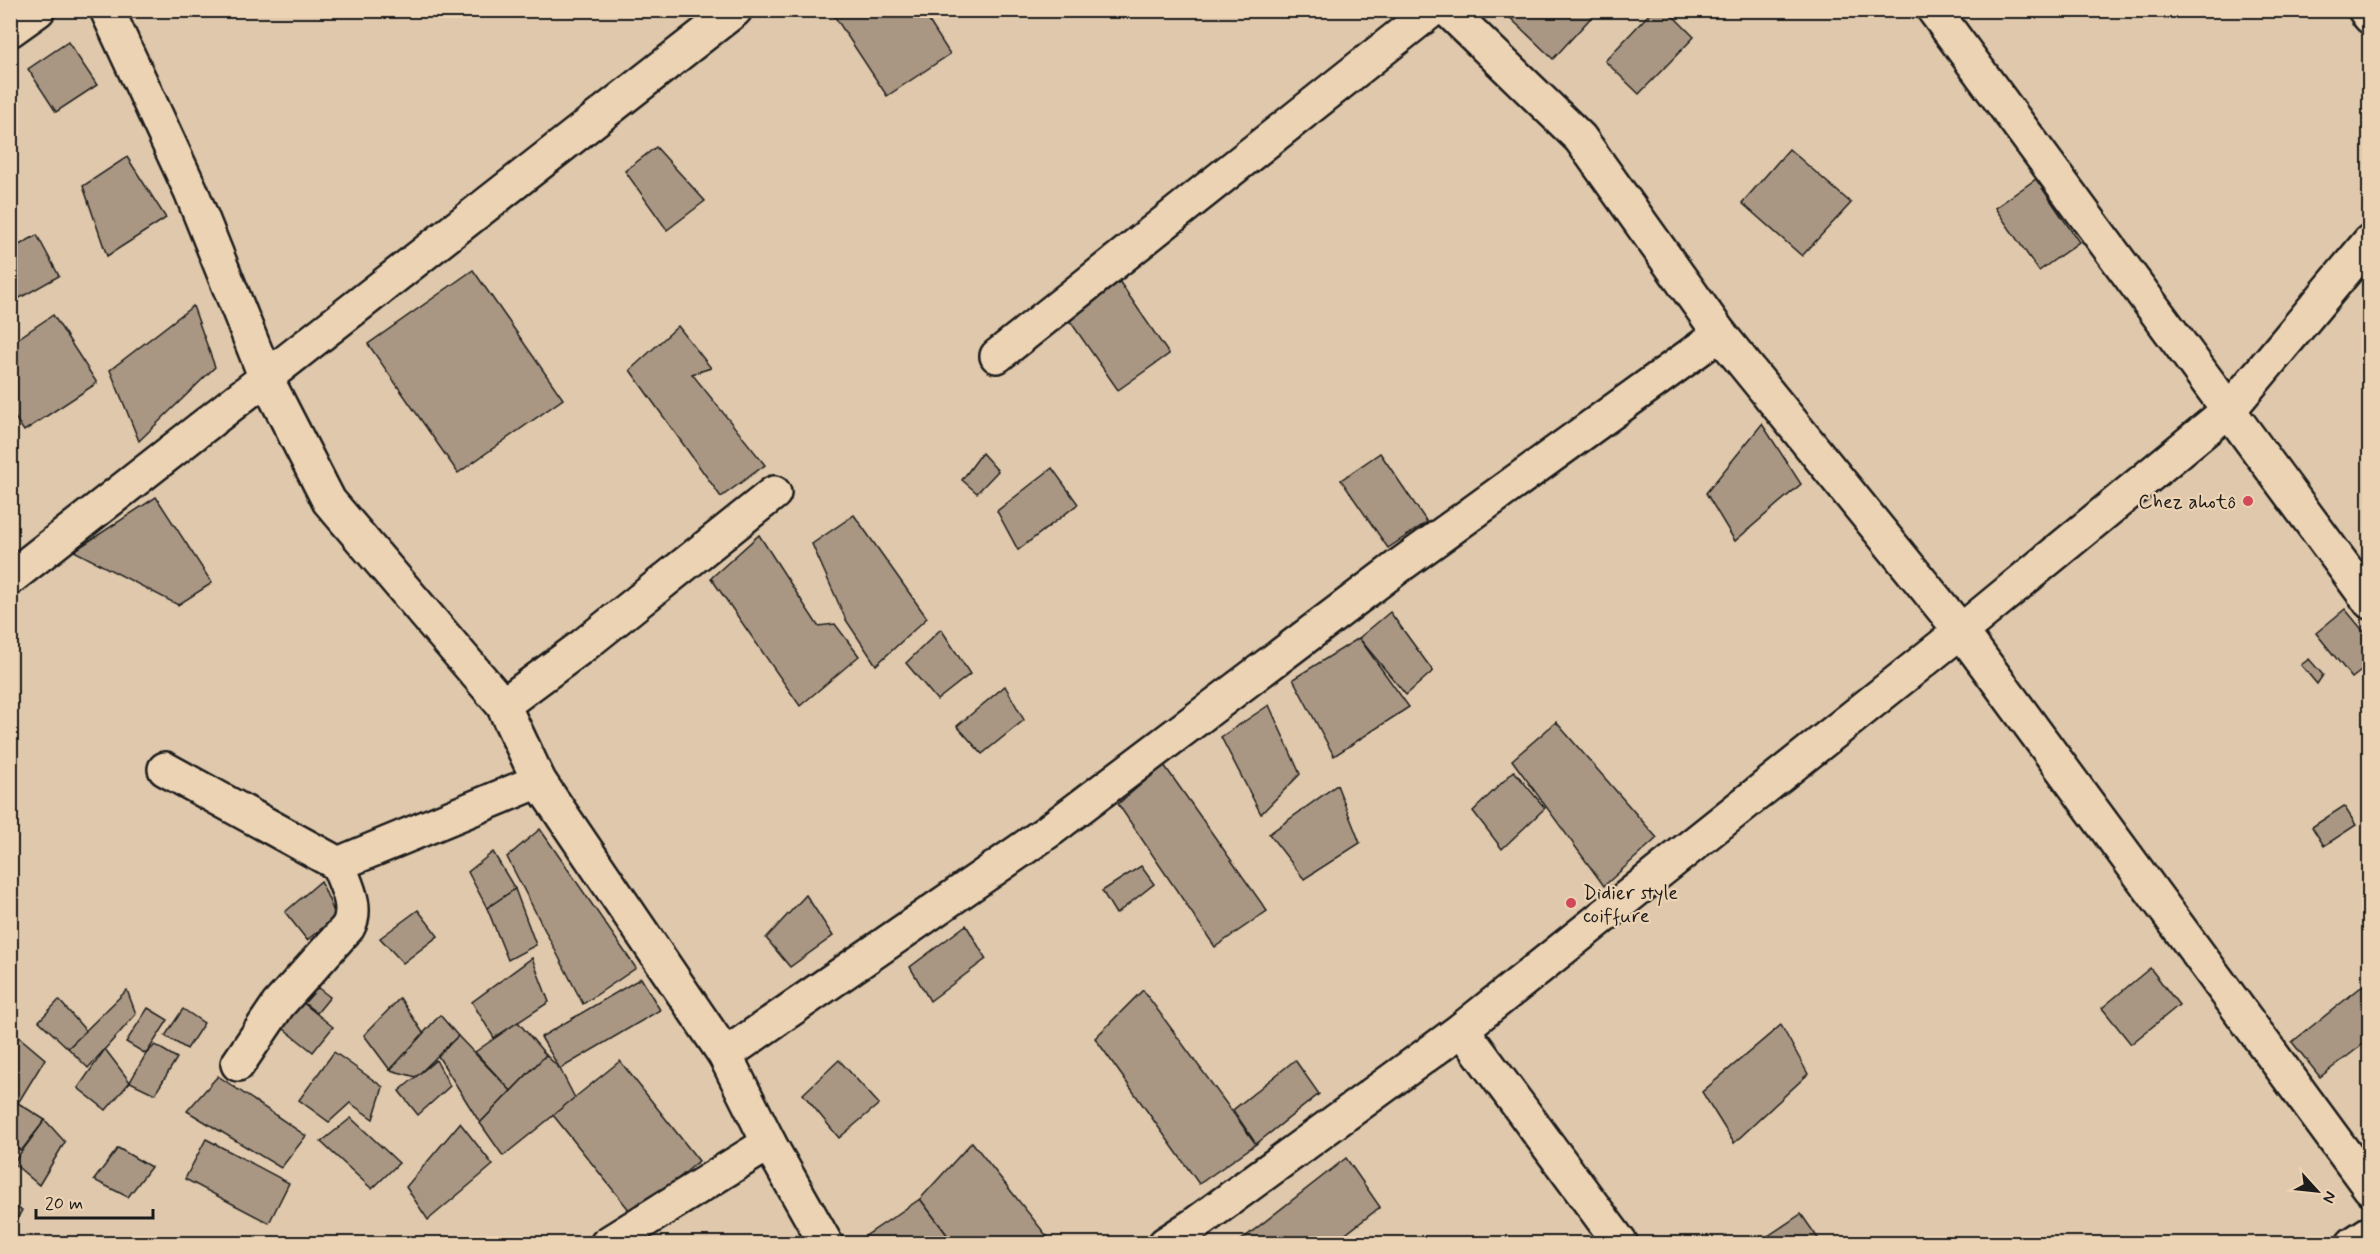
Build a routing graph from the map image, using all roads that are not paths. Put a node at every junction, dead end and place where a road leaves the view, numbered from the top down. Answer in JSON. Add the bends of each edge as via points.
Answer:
{"nodes":[{"id":1,"x":38,"y":10,"type":"edge"},
{"id":2,"x":107,"y":10,"type":"edge"},
{"id":3,"x":735,"y":10,"type":"edge"},
{"id":4,"x":1432,"y":10,"type":"edge"},
{"id":5,"x":1448,"y":10,"type":"edge"},
{"id":6,"x":1934,"y":10,"type":"edge"},
{"id":7,"x":2365,"y":10,"type":"edge"},
{"id":8,"x":2370,"y":17,"type":"edge"},
{"id":9,"x":10,"y":30,"type":"edge"},
{"id":10,"x":2370,"y":241,"type":"edge"},
{"id":11,"x":1720,"y":334,"type":"junction"},
{"id":12,"x":997,"y":356,"type":"dead end"},
{"id":13,"x":266,"y":378,"type":"junction"},
{"id":14,"x":2229,"y":410,"type":"junction"},
{"id":15,"x":774,"y":493,"type":"dead end"},
{"id":16,"x":10,"y":578,"type":"edge"},
{"id":17,"x":2370,"y":602,"type":"edge"},
{"id":18,"x":1961,"y":632,"type":"junction"},
{"id":19,"x":503,"y":705,"type":"junction"},
{"id":20,"x":165,"y":769,"type":"dead end"},
{"id":21,"x":539,"y":781,"type":"junction"},
{"id":22,"x":338,"y":864,"type":"junction"},
{"id":23,"x":1462,"y":1029,"type":"junction"},
{"id":24,"x":725,"y":1055,"type":"junction"},
{"id":25,"x":238,"y":1064,"type":"dead end"},
{"id":26,"x":769,"y":1143,"type":"junction"},
{"id":27,"x":2370,"y":1188,"type":"edge"},
{"id":28,"x":2370,"y":1233,"type":"edge"},
{"id":29,"x":1200,"y":1234,"type":"edge"},
{"id":30,"x":608,"y":1244,"type":"edge"},
{"id":31,"x":826,"y":1244,"type":"edge"},
{"id":32,"x":1165,"y":1244,"type":"edge"},
{"id":33,"x":1621,"y":1244,"type":"edge"},
{"id":34,"x":2354,"y":1244,"type":"edge"}],
"edges":[{"from":1,"to":9,"type":"street"},
{"from":2,"to":13,"type":"street","via":[[191,191]]},
{"from":3,"to":13,"type":"street"},
{"from":4,"to":12,"type":"street"},
{"from":5,"to":11,"type":"street","via":[[1580,138]]},
{"from":6,"to":14,"type":"street"},
{"from":7,"to":8,"type":"street"},
{"from":10,"to":14,"type":"street"},
{"from":11,"to":18,"type":"street"},
{"from":11,"to":24,"type":"street","via":[[1399,566],[1050,830]]},
{"from":13,"to":16,"type":"street"},
{"from":13,"to":19,"type":"street","via":[[329,501]]},
{"from":14,"to":17,"type":"street"},
{"from":14,"to":18,"type":"street"},
{"from":15,"to":19,"type":"street"},
{"from":18,"to":23,"type":"street"},
{"from":18,"to":27,"type":"street"},
{"from":19,"to":21,"type":"street"},
{"from":20,"to":22,"type":"street"},
{"from":21,"to":22,"type":"street"},
{"from":21,"to":24,"type":"street"},
{"from":22,"to":25,"type":"street","via":[[354,909],[348,927],[278,1005]]},
{"from":23,"to":29,"type":"street"},
{"from":23,"to":33,"type":"street"},
{"from":24,"to":26,"type":"street"},
{"from":26,"to":30,"type":"street"},
{"from":26,"to":31,"type":"street"},
{"from":28,"to":34,"type":"street"},
{"from":29,"to":32,"type":"street"}]}
